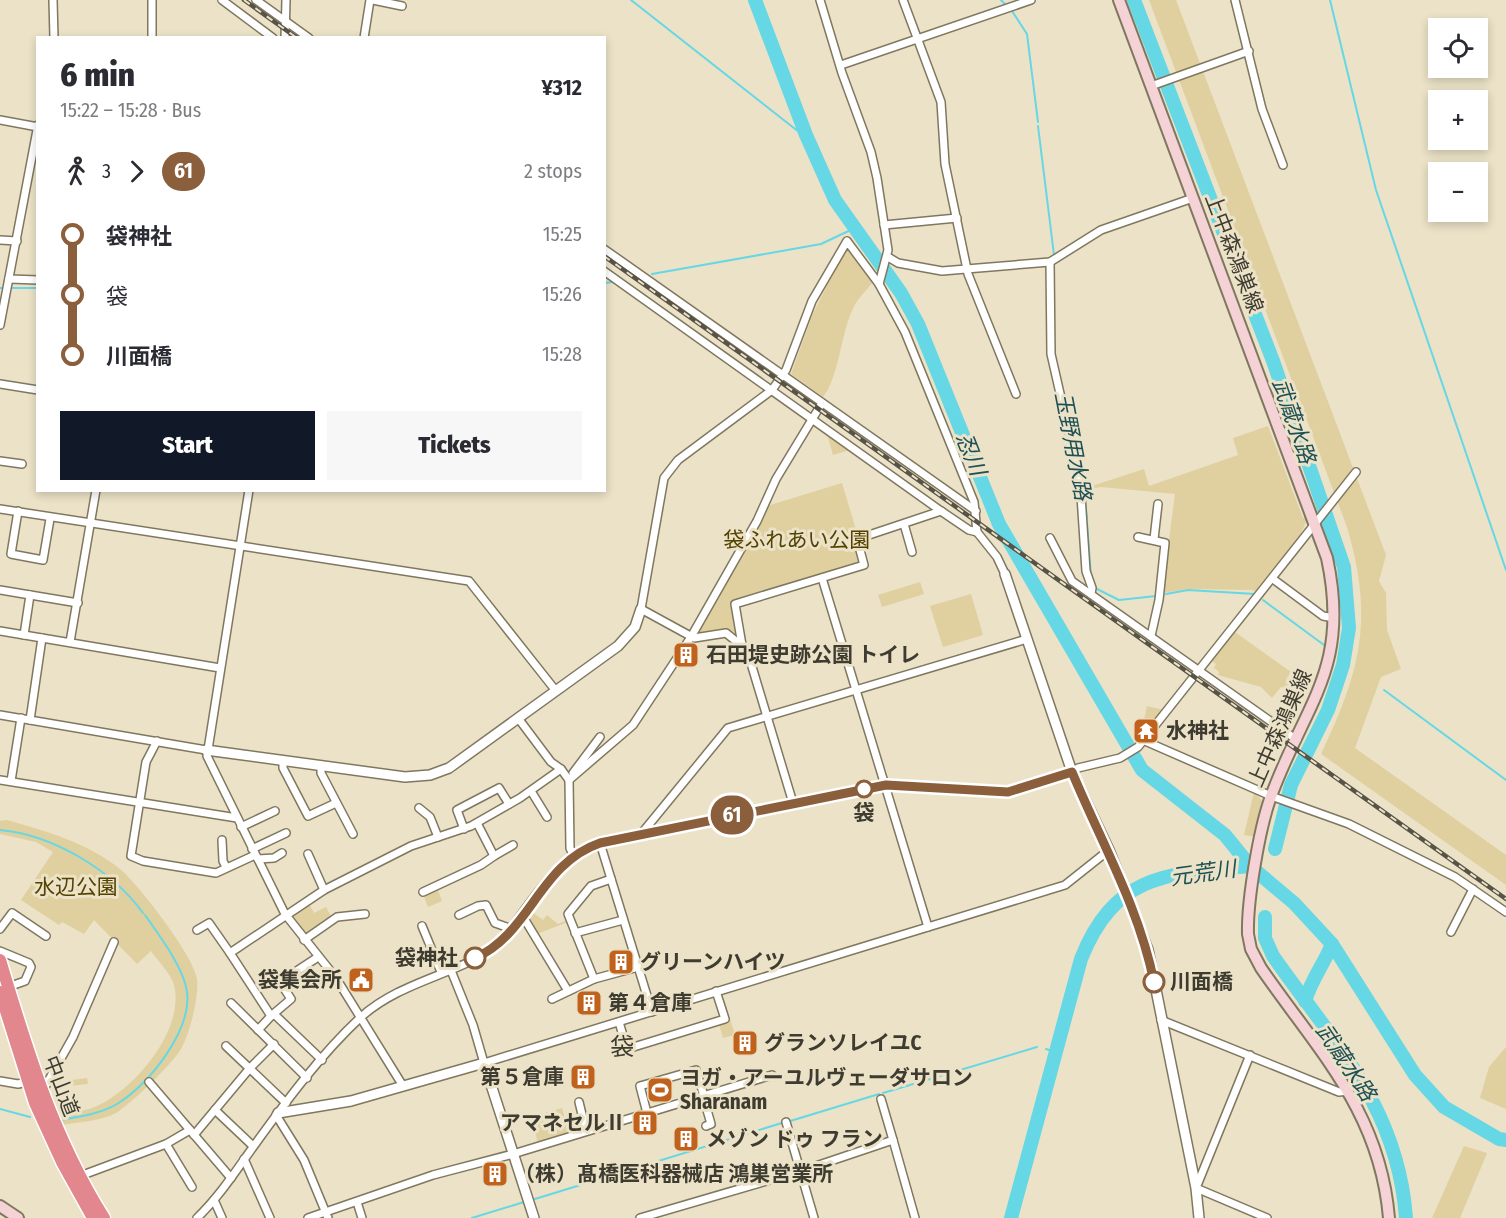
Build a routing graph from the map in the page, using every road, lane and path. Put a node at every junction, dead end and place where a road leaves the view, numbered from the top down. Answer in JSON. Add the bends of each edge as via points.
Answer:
{"nodes":[{"id":1,"x":53,"y":0,"type":"edge"},
{"id":2,"x":152,"y":0,"type":"edge"},
{"id":3,"x":222,"y":0,"type":"edge"},
{"id":4,"x":256,"y":0,"type":"edge"},
{"id":5,"x":286,"y":0,"type":"edge"},
{"id":6,"x":372,"y":0,"type":"edge"},
{"id":7,"x":820,"y":0,"type":"edge"},
{"id":8,"x":903,"y":0,"type":"edge"},
{"id":9,"x":1031,"y":0,"type":"edge"},
{"id":10,"x":1119,"y":0,"type":"edge"},
{"id":11,"x":1234,"y":0,"type":"edge"},
{"id":12,"x":402,"y":6,"type":"dead end"},
{"id":13,"x":285,"y":20,"type":"junction"},
{"id":14,"x":54,"y":36,"type":"edge"},
{"id":15,"x":152,"y":36,"type":"edge"},
{"id":16,"x":270,"y":36,"type":"edge"},
{"id":17,"x":285,"y":36,"type":"edge"},
{"id":18,"x":306,"y":36,"type":"edge"},
{"id":19,"x":364,"y":36,"type":"edge"},
{"id":20,"x":918,"y":40,"type":"junction"},
{"id":21,"x":1249,"y":51,"type":"junction"},
{"id":22,"x":842,"y":65,"type":"junction"},
{"id":23,"x":1154,"y":85,"type":"junction"},
{"id":24,"x":0,"y":120,"type":"edge"},
{"id":25,"x":36,"y":126,"type":"edge"},
{"id":26,"x":36,"y":131,"type":"edge"},
{"id":27,"x":1283,"y":165,"type":"dead end"},
{"id":28,"x":1193,"y":198,"type":"junction"},
{"id":29,"x":957,"y":218,"type":"junction"},
{"id":30,"x":884,"y":225,"type":"junction"},
{"id":31,"x":0,"y":240,"type":"edge"},
{"id":32,"x":16,"y":241,"type":"junction"},
{"id":33,"x":606,"y":250,"type":"edge"},
{"id":34,"x":888,"y":257,"type":"junction"},
{"id":35,"x":1050,"y":262,"type":"junction"},
{"id":36,"x":967,"y":268,"type":"junction"},
{"id":37,"x":606,"y":272,"type":"edge"},
{"id":38,"x":9,"y":279,"type":"junction"},
{"id":39,"x":36,"y":280,"type":"edge"},
{"id":40,"x":880,"y":282,"type":"junction"},
{"id":41,"x":0,"y":325,"type":"edge"},
{"id":42,"x":783,"y":375,"type":"junction"},
{"id":43,"x":0,"y":384,"type":"edge"},
{"id":44,"x":36,"y":390,"type":"edge"},
{"id":45,"x":772,"y":390,"type":"junction"},
{"id":46,"x":1016,"y":394,"type":"dead end"},
{"id":47,"x":822,"y":403,"type":"junction"},
{"id":48,"x":814,"y":420,"type":"junction"},
{"id":49,"x":0,"y":461,"type":"edge"},
{"id":50,"x":22,"y":464,"type":"dead end"},
{"id":51,"x":1356,"y":472,"type":"dead end"},
{"id":52,"x":96,"y":492,"type":"edge"},
{"id":53,"x":249,"y":492,"type":"edge"},
{"id":54,"x":1158,"y":504,"type":"dead end"},
{"id":55,"x":0,"y":510,"type":"edge"},
{"id":56,"x":976,"y":510,"type":"junction"},
{"id":57,"x":941,"y":511,"type":"junction"},
{"id":58,"x":18,"y":513,"type":"junction"},
{"id":59,"x":50,"y":519,"type":"junction"},
{"id":60,"x":1318,"y":521,"type":"junction"},
{"id":61,"x":91,"y":524,"type":"junction"},
{"id":62,"x":904,"y":524,"type":"junction"},
{"id":63,"x":977,"y":532,"type":"junction"},
{"id":64,"x":1138,"y":537,"type":"dead end"},
{"id":65,"x":1050,"y":538,"type":"dead end"},
{"id":66,"x":1154,"y":539,"type":"junction"},
{"id":67,"x":240,"y":545,"type":"junction"},
{"id":68,"x":912,"y":552,"type":"dead end"},
{"id":69,"x":1005,"y":574,"type":"joint"},
{"id":70,"x":822,"y":578,"type":"junction"},
{"id":71,"x":1273,"y":579,"type":"junction"},
{"id":72,"x":0,"y":590,"type":"edge"},
{"id":73,"x":1091,"y":594,"type":"junction"},
{"id":74,"x":30,"y":595,"type":"junction"},
{"id":75,"x":78,"y":603,"type":"junction"},
{"id":76,"x":641,"y":609,"type":"junction"},
{"id":77,"x":1334,"y":618,"type":"junction"},
{"id":78,"x":0,"y":631,"type":"edge"},
{"id":79,"x":24,"y":635,"type":"junction"},
{"id":80,"x":1151,"y":636,"type":"junction"},
{"id":81,"x":691,"y":637,"type":"junction"},
{"id":82,"x":42,"y":638,"type":"junction"},
{"id":83,"x":1027,"y":639,"type":"junction"},
{"id":84,"x":70,"y":642,"type":"junction"},
{"id":85,"x":742,"y":645,"type":"junction"},
{"id":86,"x":220,"y":668,"type":"junction"},
{"id":87,"x":1200,"y":671,"type":"junction"},
{"id":88,"x":856,"y":689,"type":"junction"},
{"id":89,"x":556,"y":691,"type":"junction"},
{"id":90,"x":0,"y":715,"type":"edge"},
{"id":91,"x":767,"y":717,"type":"junction"},
{"id":92,"x":21,"y":718,"type":"junction"},
{"id":93,"x":518,"y":718,"type":"junction"},
{"id":94,"x":30,"y":720,"type":"junction"},
{"id":95,"x":600,"y":737,"type":"dead end"},
{"id":96,"x":1297,"y":740,"type":"junction"},
{"id":97,"x":157,"y":741,"type":"junction"},
{"id":98,"x":1145,"y":741,"type":"junction"},
{"id":99,"x":206,"y":750,"type":"junction"},
{"id":100,"x":283,"y":760,"type":"junction"},
{"id":101,"x":321,"y":765,"type":"junction"},
{"id":102,"x":561,"y":769,"type":"junction"},
{"id":103,"x":1072,"y":772,"type":"junction"},
{"id":104,"x":0,"y":780,"type":"edge"},
{"id":105,"x":568,"y":780,"type":"junction"},
{"id":106,"x":11,"y":781,"type":"junction"},
{"id":107,"x":886,"y":785,"type":"junction"},
{"id":108,"x":531,"y":791,"type":"junction"},
{"id":109,"x":1275,"y":797,"type":"junction"},
{"id":110,"x":139,"y":803,"type":"junction"},
{"id":111,"x":336,"y":803,"type":"junction"},
{"id":112,"x":793,"y":803,"type":"junction"},
{"id":113,"x":509,"y":804,"type":"junction"},
{"id":114,"x":419,"y":808,"type":"dead end"},
{"id":115,"x":275,"y":812,"type":"dead end"},
{"id":116,"x":547,"y":817,"type":"dead end"},
{"id":117,"x":237,"y":818,"type":"junction"},
{"id":118,"x":477,"y":823,"type":"junction"},
{"id":119,"x":242,"y":827,"type":"junction"},
{"id":120,"x":464,"y":829,"type":"junction"},
{"id":121,"x":286,"y":833,"type":"dead end"},
{"id":122,"x":642,"y":833,"type":"junction"},
{"id":123,"x":353,"y":834,"type":"dead end"},
{"id":124,"x":438,"y":837,"type":"junction"},
{"id":125,"x":222,"y":840,"type":"dead end"},
{"id":126,"x":600,"y":843,"type":"junction"},
{"id":127,"x":513,"y":845,"type":"dead end"},
{"id":128,"x":1109,"y":850,"type":"junction"},
{"id":129,"x":282,"y":853,"type":"dead end"},
{"id":130,"x":308,"y":854,"type":"dead end"},
{"id":131,"x":255,"y":855,"type":"junction"},
{"id":132,"x":573,"y":855,"type":"junction"},
{"id":133,"x":494,"y":856,"type":"junction"},
{"id":134,"x":226,"y":867,"type":"junction"},
{"id":135,"x":611,"y":879,"type":"junction"},
{"id":136,"x":1473,"y":889,"type":"junction"},
{"id":137,"x":324,"y":890,"type":"junction"},
{"id":138,"x":423,"y":892,"type":"dead end"},
{"id":139,"x":1506,"y":912,"type":"edge"},
{"id":140,"x":285,"y":914,"type":"junction"},
{"id":141,"x":365,"y":914,"type":"dead end"},
{"id":142,"x":459,"y":915,"type":"dead end"},
{"id":143,"x":522,"y":915,"type":"junction"},
{"id":144,"x":623,"y":920,"type":"junction"},
{"id":145,"x":422,"y":926,"type":"dead end"},
{"id":146,"x":928,"y":927,"type":"junction"},
{"id":147,"x":0,"y":929,"type":"edge"},
{"id":148,"x":512,"y":929,"type":"junction"},
{"id":149,"x":197,"y":930,"type":"dead end"},
{"id":150,"x":1451,"y":932,"type":"dead end"},
{"id":151,"x":575,"y":933,"type":"junction"},
{"id":152,"x":46,"y":936,"type":"dead end"},
{"id":153,"x":304,"y":940,"type":"junction"},
{"id":154,"x":114,"y":942,"type":"dead end"},
{"id":155,"x":0,"y":951,"type":"edge"},
{"id":156,"x":230,"y":953,"type":"junction"},
{"id":157,"x":318,"y":957,"type":"junction"},
{"id":158,"x":0,"y":960,"type":"edge"},
{"id":159,"x":638,"y":967,"type":"junction"},
{"id":160,"x":450,"y":968,"type":"junction"},
{"id":161,"x":441,"y":972,"type":"junction"},
{"id":162,"x":594,"y":979,"type":"junction"},
{"id":163,"x":4,"y":989,"type":"edge"},
{"id":164,"x":568,"y":991,"type":"junction"},
{"id":165,"x":716,"y":991,"type":"junction"},
{"id":166,"x":552,"y":999,"type":"dead end"},
{"id":167,"x":231,"y":1003,"type":"dead end"},
{"id":168,"x":652,"y":1012,"type":"junction"},
{"id":169,"x":273,"y":1015,"type":"junction"},
{"id":170,"x":360,"y":1018,"type":"junction"},
{"id":171,"x":1161,"y":1020,"type":"junction"},
{"id":172,"x":619,"y":1022,"type":"junction"},
{"id":173,"x":258,"y":1030,"type":"junction"},
{"id":174,"x":274,"y":1044,"type":"junction"},
{"id":175,"x":226,"y":1046,"type":"dead end"},
{"id":176,"x":1250,"y":1055,"type":"junction"},
{"id":177,"x":322,"y":1060,"type":"junction"},
{"id":178,"x":484,"y":1063,"type":"junction"},
{"id":179,"x":250,"y":1068,"type":"junction"},
{"id":180,"x":772,"y":1075,"type":"dead end"},
{"id":181,"x":307,"y":1078,"type":"junction"},
{"id":182,"x":0,"y":1081,"type":"edge"},
{"id":183,"x":27,"y":1082,"type":"junction"},
{"id":184,"x":148,"y":1082,"type":"dead end"},
{"id":185,"x":403,"y":1086,"type":"junction"},
{"id":186,"x":40,"y":1089,"type":"junction"},
{"id":187,"x":1350,"y":1091,"type":"junction"},
{"id":188,"x":704,"y":1096,"type":"junction"},
{"id":189,"x":881,"y":1099,"type":"dead end"},
{"id":190,"x":579,"y":1102,"type":"dead end"},
{"id":191,"x":286,"y":1103,"type":"junction"},
{"id":192,"x":215,"y":1110,"type":"junction"},
{"id":193,"x":647,"y":1113,"type":"junction"},
{"id":194,"x":277,"y":1114,"type":"junction"},
{"id":195,"x":786,"y":1122,"type":"dead end"},
{"id":196,"x":711,"y":1124,"type":"dead end"},
{"id":197,"x":586,"y":1131,"type":"junction"},
{"id":198,"x":192,"y":1133,"type":"junction"},
{"id":199,"x":892,"y":1140,"type":"junction"},
{"id":200,"x":166,"y":1144,"type":"junction"},
{"id":201,"x":253,"y":1146,"type":"junction"},
{"id":202,"x":513,"y":1154,"type":"junction"},
{"id":203,"x":244,"y":1159,"type":"junction"},
{"id":204,"x":801,"y":1171,"type":"junction"},
{"id":205,"x":80,"y":1176,"type":"junction"},
{"id":206,"x":231,"y":1179,"type":"junction"},
{"id":207,"x":192,"y":1187,"type":"dead end"},
{"id":208,"x":1196,"y":1188,"type":"junction"},
{"id":209,"x":214,"y":1200,"type":"junction"},
{"id":210,"x":357,"y":1202,"type":"junction"},
{"id":211,"x":0,"y":1206,"type":"edge"},
{"id":212,"x":327,"y":1215,"type":"edge"},
{"id":213,"x":18,"y":1218,"type":"edge"},
{"id":214,"x":93,"y":1218,"type":"edge"},
{"id":215,"x":104,"y":1218,"type":"edge"},
{"id":216,"x":197,"y":1218,"type":"edge"},
{"id":217,"x":222,"y":1218,"type":"edge"},
{"id":218,"x":270,"y":1218,"type":"edge"},
{"id":219,"x":308,"y":1218,"type":"edge"},
{"id":220,"x":362,"y":1218,"type":"edge"},
{"id":221,"x":534,"y":1218,"type":"edge"},
{"id":222,"x":640,"y":1218,"type":"edge"},
{"id":223,"x":814,"y":1218,"type":"edge"},
{"id":224,"x":915,"y":1218,"type":"edge"},
{"id":225,"x":1199,"y":1218,"type":"edge"},
{"id":226,"x":1267,"y":1218,"type":"edge"},
{"id":227,"x":1389,"y":1218,"type":"edge"}],
"edges":[{"from":1,"to":14,"type":"street"},
{"from":2,"to":15,"type":"street"},
{"from":3,"to":16,"type":"street"},
{"from":4,"to":13,"type":"street"},
{"from":5,"to":13,"type":"street"},
{"from":6,"to":12,"type":"street"},
{"from":6,"to":19,"type":"street"},
{"from":7,"to":22,"type":"street"},
{"from":8,"to":20,"type":"street"},
{"from":9,"to":20,"type":"street"},
{"from":10,"to":23,"type":"main road","name":"上中森鴻巣線"},
{"from":11,"to":21,"type":"street"},
{"from":13,"to":17,"type":"street"},
{"from":13,"to":18,"type":"street"},
{"from":20,"to":22,"type":"street"},
{"from":20,"to":29,"type":"street","via":[[941,102],[944,156]]},
{"from":21,"to":23,"type":"street"},
{"from":21,"to":27,"type":"street","via":[[1262,109]]},
{"from":22,"to":30,"type":"street","via":[[871,152]]},
{"from":23,"to":28,"type":"main road","name":"上中森鴻巣線"},
{"from":24,"to":25,"type":"street"},
{"from":26,"to":32,"type":"street"},
{"from":28,"to":35,"type":"street","via":[[1101,230]]},
{"from":28,"to":60,"type":"main road","name":"上中森鴻巣線"},
{"from":29,"to":30,"type":"street"},
{"from":29,"to":36,"type":"street"},
{"from":30,"to":34,"type":"street"},
{"from":31,"to":32,"type":"street"},
{"from":32,"to":38,"type":"street"},
{"from":33,"to":42,"type":"street"},
{"from":34,"to":36,"type":"street","via":[[938,271]]},
{"from":34,"to":40,"type":"street"},
{"from":35,"to":36,"type":"street"},
{"from":35,"to":73,"type":"street","via":[[1051,354],[1082,492]]},
{"from":36,"to":46,"type":"street"},
{"from":37,"to":45,"type":"street"},
{"from":38,"to":39,"type":"street"},
{"from":38,"to":41,"type":"street"},
{"from":40,"to":42,"type":"street","via":[[847,241],[812,301]]},
{"from":40,"to":56,"type":"street","via":[[914,351]]},
{"from":42,"to":45,"type":"street"},
{"from":42,"to":47,"type":"street"},
{"from":43,"to":44,"type":"street"},
{"from":45,"to":48,"type":"street"},
{"from":45,"to":76,"type":"street","via":[[678,460],[664,478]]},
{"from":47,"to":48,"type":"street"},
{"from":47,"to":56,"type":"street"},
{"from":48,"to":57,"type":"street"},
{"from":48,"to":81,"type":"street","via":[[776,479],[757,521]]},
{"from":49,"to":50,"type":"street"},
{"from":51,"to":60,"type":"street"},
{"from":52,"to":61,"type":"street"},
{"from":53,"to":67,"type":"street"},
{"from":54,"to":66,"type":"street"},
{"from":55,"to":58,"type":"street"},
{"from":56,"to":63,"type":"street"},
{"from":57,"to":62,"type":"street"},
{"from":57,"to":63,"type":"street"},
{"from":58,"to":59,"type":"street"},
{"from":58,"to":59,"type":"street","via":[[11,554],[43,560]]},
{"from":58,"to":61,"type":"street"},
{"from":59,"to":61,"type":"street"},
{"from":60,"to":71,"type":"street"},
{"from":60,"to":77,"type":"main road","name":"上中森鴻巣線","via":[[1329,569]]},
{"from":61,"to":67,"type":"street"},
{"from":61,"to":75,"type":"street"},
{"from":62,"to":68,"type":"street"},
{"from":62,"to":70,"type":"street","via":[[857,538],[864,565]]},
{"from":63,"to":69,"type":"street"},
{"from":64,"to":66,"type":"street"},
{"from":65,"to":73,"type":"street","via":[[1072,581]]},
{"from":66,"to":80,"type":"street","via":[[1165,543]]},
{"from":67,"to":86,"type":"street"},
{"from":67,"to":89,"type":"street","via":[[469,581]]},
{"from":69,"to":83,"type":"street"},
{"from":70,"to":85,"type":"street","via":[[735,604]]},
{"from":70,"to":88,"type":"street"},
{"from":71,"to":77,"type":"street","via":[[1323,616]]},
{"from":71,"to":87,"type":"street"},
{"from":72,"to":74,"type":"street"},
{"from":73,"to":80,"type":"street"},
{"from":74,"to":75,"type":"street"},
{"from":74,"to":79,"type":"street"},
{"from":75,"to":84,"type":"street"},
{"from":76,"to":81,"type":"street"},
{"from":76,"to":89,"type":"street","via":[[635,627],[618,646]]},
{"from":77,"to":96,"type":"main road","name":"上中森鴻巣線","via":[[1327,670]]},
{"from":78,"to":79,"type":"street"},
{"from":79,"to":82,"type":"street"},
{"from":80,"to":87,"type":"street"},
{"from":81,"to":85,"type":"street","via":[[726,633]]},
{"from":81,"to":105,"type":"street","via":[[633,725]]},
{"from":82,"to":84,"type":"street"},
{"from":82,"to":94,"type":"street"},
{"from":83,"to":88,"type":"street"},
{"from":83,"to":103,"type":"street"},
{"from":84,"to":86,"type":"street"},
{"from":85,"to":91,"type":"street","via":[[747,650]]},
{"from":86,"to":99,"type":"street"},
{"from":87,"to":96,"type":"street"},
{"from":87,"to":98,"type":"street"},
{"from":88,"to":91,"type":"street"},
{"from":88,"to":107,"type":"street"},
{"from":89,"to":93,"type":"street"},
{"from":90,"to":92,"type":"street"},
{"from":91,"to":112,"type":"street"},
{"from":91,"to":122,"type":"street","via":[[728,728]]},
{"from":92,"to":94,"type":"street"},
{"from":92,"to":106,"type":"street"},
{"from":93,"to":101,"type":"street","via":[[449,768],[430,775],[405,777]]},
{"from":93,"to":102,"type":"street","via":[[551,762]]},
{"from":94,"to":97,"type":"street"},
{"from":95,"to":105,"type":"street"},
{"from":96,"to":109,"type":"main road","name":"上中森鴻巣線"},
{"from":97,"to":99,"type":"street"},
{"from":97,"to":110,"type":"street","via":[[146,762]]},
{"from":98,"to":103,"type":"street","via":[[1120,758]]},
{"from":98,"to":109,"type":"street"},
{"from":99,"to":100,"type":"street"},
{"from":99,"to":117,"type":"street"},
{"from":100,"to":101,"type":"street"},
{"from":100,"to":111,"type":"street","via":[[283,768],[308,816]]},
{"from":101,"to":111,"type":"street"},
{"from":102,"to":105,"type":"street"},
{"from":102,"to":108,"type":"street"},
{"from":103,"to":107,"type":"street","via":[[1008,792]]},
{"from":103,"to":128,"type":"street"},
{"from":104,"to":106,"type":"street"},
{"from":105,"to":132,"type":"street"},
{"from":106,"to":110,"type":"street"},
{"from":107,"to":112,"type":"street"},
{"from":107,"to":146,"type":"street"},
{"from":108,"to":113,"type":"street"},
{"from":108,"to":116,"type":"street"},
{"from":109,"to":136,"type":"street","via":[[1349,824]]},
{"from":109,"to":187,"type":"main road","name":"上中森鴻巣線","via":[[1260,844],[1248,934],[1257,962]]},
{"from":110,"to":117,"type":"street"},
{"from":110,"to":134,"type":"street","via":[[133,857],[216,873]]},
{"from":111,"to":123,"type":"street"},
{"from":112,"to":122,"type":"street"},
{"from":113,"to":118,"type":"street"},
{"from":113,"to":120,"type":"street","via":[[499,789],[457,810]]},
{"from":114,"to":124,"type":"street","via":[[430,817]]},
{"from":115,"to":119,"type":"street"},
{"from":117,"to":119,"type":"street"},
{"from":118,"to":120,"type":"street"},
{"from":118,"to":133,"type":"street"},
{"from":119,"to":131,"type":"street"},
{"from":120,"to":124,"type":"street"},
{"from":121,"to":131,"type":"street"},
{"from":122,"to":126,"type":"street"},
{"from":124,"to":137,"type":"street","via":[[394,854]]},
{"from":125,"to":134,"type":"street"},
{"from":126,"to":132,"type":"street"},
{"from":126,"to":135,"type":"street"},
{"from":127,"to":133,"type":"street"},
{"from":128,"to":146,"type":"street","via":[[1065,885]]},
{"from":128,"to":171,"type":"street","via":[[1148,950]]},
{"from":129,"to":131,"type":"street","via":[[274,858]]},
{"from":130,"to":137,"type":"street"},
{"from":131,"to":134,"type":"street"},
{"from":131,"to":140,"type":"street"},
{"from":132,"to":143,"type":"street"},
{"from":133,"to":138,"type":"street"},
{"from":135,"to":144,"type":"street"},
{"from":135,"to":151,"type":"street","via":[[591,886],[568,914]]},
{"from":136,"to":139,"type":"street"},
{"from":136,"to":150,"type":"street"},
{"from":137,"to":140,"type":"street"},
{"from":140,"to":153,"type":"street"},
{"from":140,"to":156,"type":"street"},
{"from":141,"to":153,"type":"street","via":[[337,916]]},
{"from":142,"to":148,"type":"street","via":[[486,905],[495,923]]},
{"from":143,"to":148,"type":"street"},
{"from":143,"to":164,"type":"street"},
{"from":144,"to":151,"type":"street"},
{"from":144,"to":159,"type":"street"},
{"from":145,"to":161,"type":"street"},
{"from":146,"to":165,"type":"street"},
{"from":147,"to":152,"type":"street","via":[[12,913]]},
{"from":148,"to":160,"type":"street","via":[[489,952]]},
{"from":149,"to":156,"type":"street","via":[[209,923]]},
{"from":151,"to":162,"type":"street"},
{"from":153,"to":157,"type":"street"},
{"from":154,"to":186,"type":"street","via":[[73,1037]]},
{"from":155,"to":163,"type":"street","via":[[31,967],[25,981]]},
{"from":156,"to":169,"type":"street"},
{"from":157,"to":169,"type":"street","via":[[280,982],[291,999]]},
{"from":157,"to":170,"type":"street"},
{"from":158,"to":163,"type":"highway","name":"中山道"},
{"from":159,"to":162,"type":"street"},
{"from":159,"to":168,"type":"street"},
{"from":160,"to":161,"type":"street"},
{"from":160,"to":178,"type":"street"},
{"from":161,"to":170,"type":"street","via":[[380,1003]]},
{"from":162,"to":164,"type":"street"},
{"from":163,"to":183,"type":"highway","name":"中山道"},
{"from":163,"to":186,"type":"highway","name":"中山道"},
{"from":164,"to":166,"type":"street"},
{"from":165,"to":168,"type":"street"},
{"from":165,"to":172,"type":"street","via":[[725,1019],[627,1049]]},
{"from":167,"to":173,"type":"street"},
{"from":168,"to":172,"type":"street"},
{"from":169,"to":173,"type":"street"},
{"from":169,"to":177,"type":"street"},
{"from":170,"to":177,"type":"street"},
{"from":170,"to":185,"type":"street"},
{"from":171,"to":176,"type":"street"},
{"from":171,"to":208,"type":"street"},
{"from":172,"to":178,"type":"street"},
{"from":173,"to":174,"type":"street"},
{"from":174,"to":179,"type":"street"},
{"from":174,"to":181,"type":"street"},
{"from":175,"to":179,"type":"street"},
{"from":176,"to":187,"type":"street","via":[[1339,1092]]},
{"from":176,"to":208,"type":"street"},
{"from":177,"to":181,"type":"street"},
{"from":178,"to":185,"type":"street"},
{"from":178,"to":202,"type":"street"},
{"from":179,"to":191,"type":"street"},
{"from":179,"to":192,"type":"street"},
{"from":180,"to":188,"type":"street"},
{"from":181,"to":191,"type":"street"},
{"from":182,"to":183,"type":"street"},
{"from":183,"to":214,"type":"highway","name":"中山道","via":[[62,1162]]},
{"from":184,"to":198,"type":"street"},
{"from":185,"to":194,"type":"street","via":[[351,1101]]},
{"from":186,"to":205,"type":"highway","name":"中山道"},
{"from":187,"to":227,"type":"main road","name":"上中森鴻巣線","via":[[1379,1158]]},
{"from":188,"to":193,"type":"street"},
{"from":188,"to":193,"type":"street","via":[[696,1070],[640,1086]]},
{"from":188,"to":196,"type":"street"},
{"from":189,"to":199,"type":"street"},
{"from":190,"to":197,"type":"street"},
{"from":191,"to":194,"type":"street"},
{"from":192,"to":198,"type":"street"},
{"from":192,"to":201,"type":"street"},
{"from":193,"to":197,"type":"street"},
{"from":194,"to":201,"type":"street"},
{"from":194,"to":212,"type":"street","via":[[304,1160]]},
{"from":195,"to":204,"type":"street"},
{"from":197,"to":202,"type":"street"},
{"from":198,"to":200,"type":"street"},
{"from":198,"to":206,"type":"street"},
{"from":199,"to":204,"type":"street"},
{"from":199,"to":224,"type":"street"},
{"from":200,"to":205,"type":"street"},
{"from":200,"to":207,"type":"street"},
{"from":201,"to":203,"type":"street"},
{"from":202,"to":210,"type":"street","via":[[433,1175]]},
{"from":202,"to":221,"type":"street"},
{"from":203,"to":206,"type":"street"},
{"from":203,"to":218,"type":"street"},
{"from":204,"to":222,"type":"street"},
{"from":204,"to":223,"type":"street"},
{"from":205,"to":215,"type":"highway","name":"中山道"},
{"from":206,"to":209,"type":"street"},
{"from":208,"to":225,"type":"street"},
{"from":208,"to":226,"type":"street"},
{"from":209,"to":216,"type":"street"},
{"from":209,"to":217,"type":"street"},
{"from":210,"to":212,"type":"street"},
{"from":210,"to":220,"type":"street"},
{"from":211,"to":213,"type":"main road"},
{"from":212,"to":219,"type":"street"}]}
